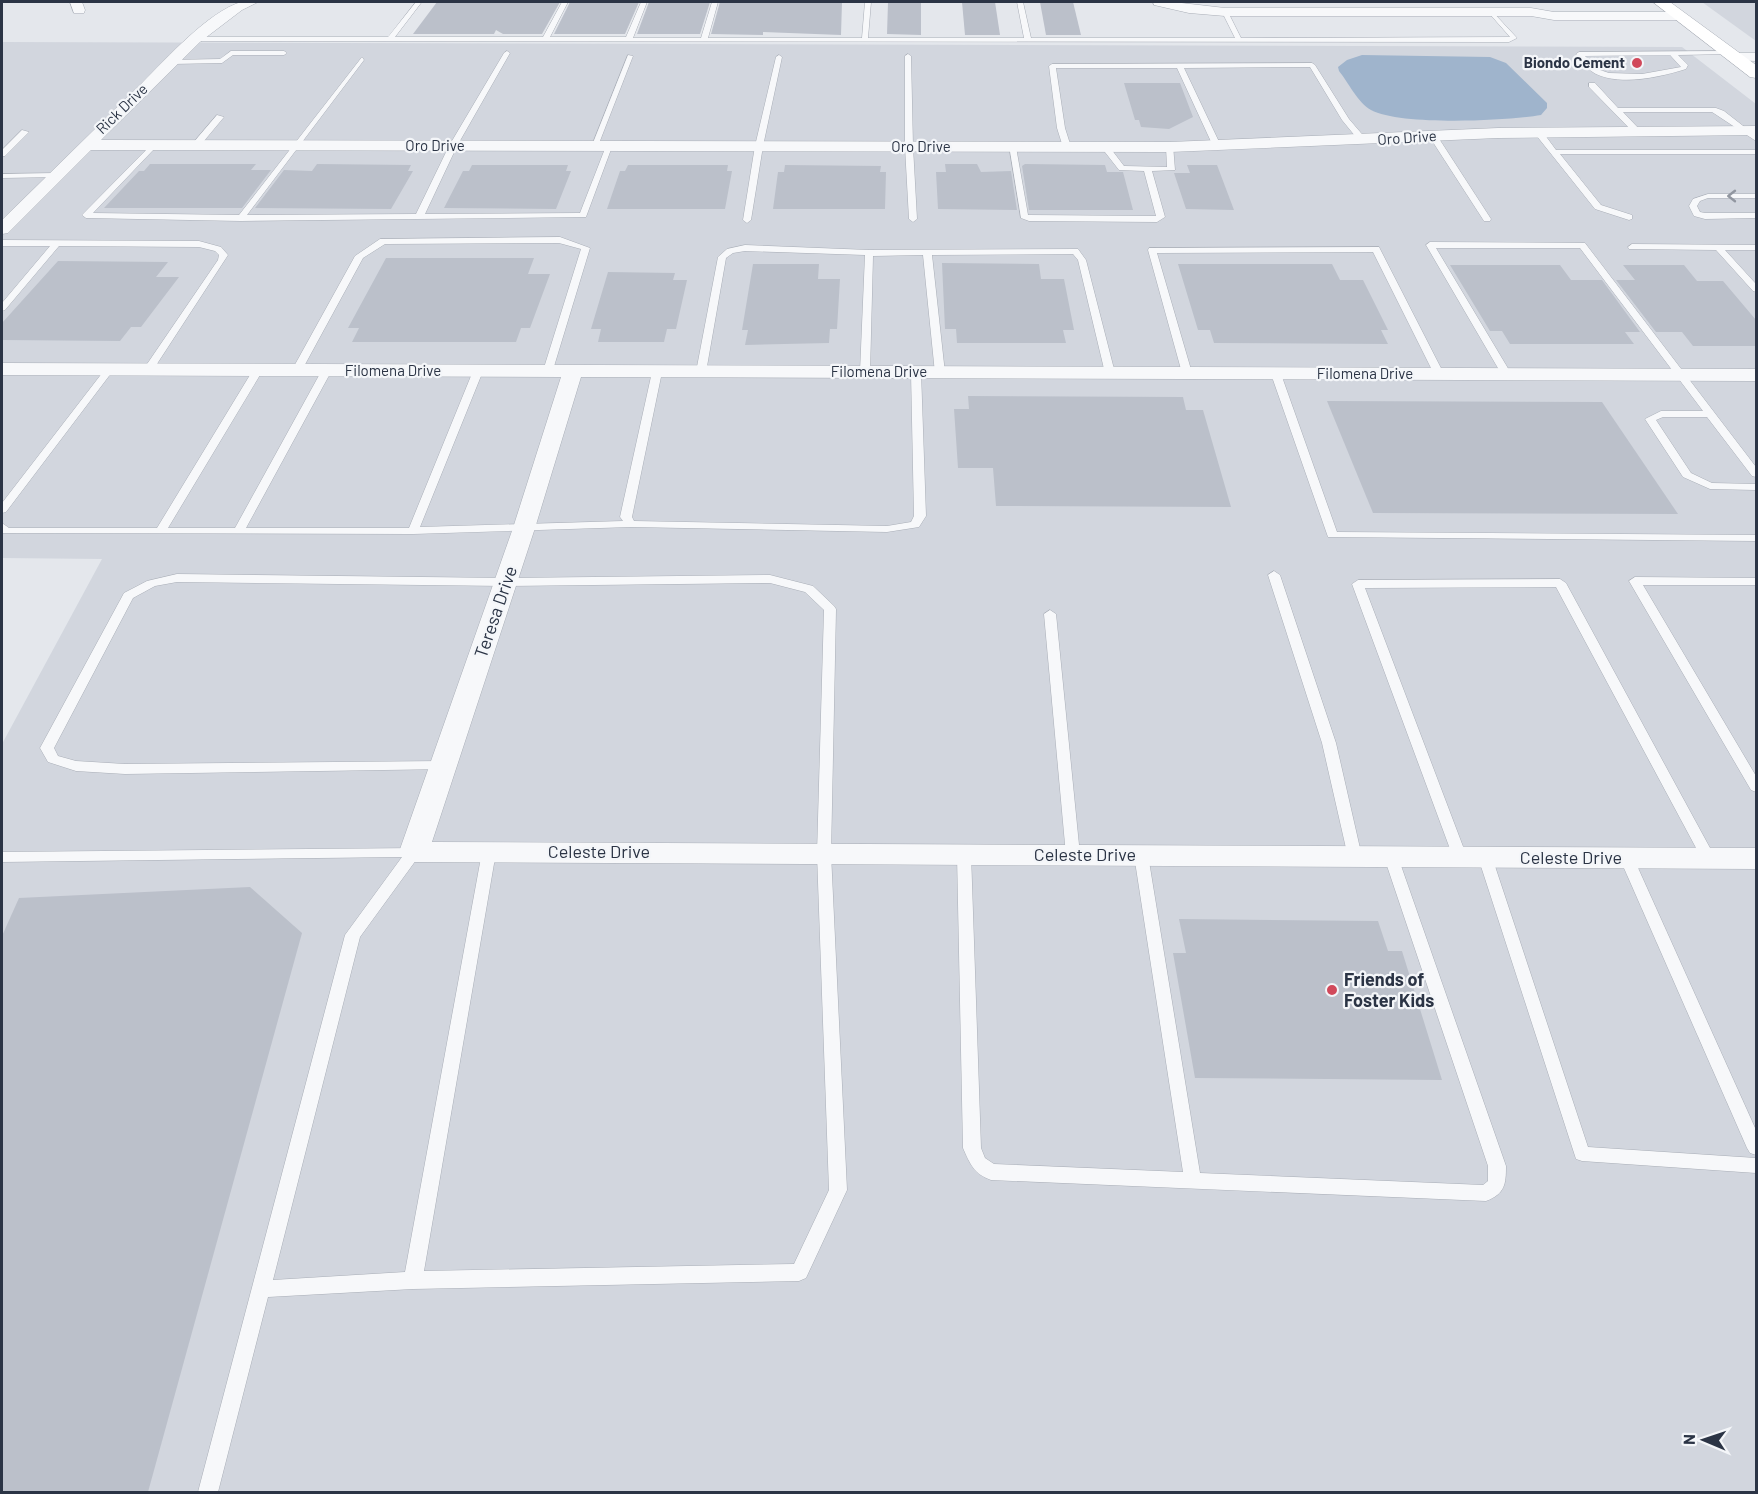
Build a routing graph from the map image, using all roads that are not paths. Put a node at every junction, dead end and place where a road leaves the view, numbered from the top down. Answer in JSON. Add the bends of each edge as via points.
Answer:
{"nodes":[{"id":1,"x":252,"y":2,"type":"edge"},
{"id":2,"x":565,"y":2,"type":"edge"},
{"id":3,"x":644,"y":2,"type":"edge"},
{"id":4,"x":715,"y":2,"type":"edge"},
{"id":5,"x":868,"y":2,"type":"edge"},
{"id":6,"x":1020,"y":2,"type":"edge"},
{"id":7,"x":1159,"y":2,"type":"edge"},
{"id":8,"x":418,"y":3,"type":"edge"},
{"id":9,"x":1671,"y":9,"type":"edge"},
{"id":10,"x":1225,"y":12,"type":"junction"},
{"id":11,"x":1491,"y":12,"type":"junction"},
{"id":12,"x":195,"y":39,"type":"junction"},
{"id":13,"x":390,"y":39,"type":"junction"},
{"id":14,"x":546,"y":39,"type":"junction"},
{"id":15,"x":629,"y":39,"type":"junction"},
{"id":16,"x":704,"y":39,"type":"junction"},
{"id":17,"x":865,"y":39,"type":"junction"},
{"id":18,"x":1028,"y":40,"type":"junction"},
{"id":19,"x":1239,"y":40,"type":"junction"},
{"id":20,"x":284,"y":53,"type":"dead end"},
{"id":21,"x":507,"y":53,"type":"dead end"},
{"id":22,"x":1671,"y":53,"type":"junction"},
{"id":23,"x":1733,"y":55,"type":"junction"},
{"id":24,"x":630,"y":56,"type":"dead end"},
{"id":25,"x":908,"y":56,"type":"dead end"},
{"id":26,"x":779,"y":57,"type":"dead end"},
{"id":27,"x":1756,"y":57,"type":"edge"},
{"id":28,"x":363,"y":58,"type":"dead end"},
{"id":29,"x":171,"y":62,"type":"junction"},
{"id":30,"x":1180,"y":66,"type":"junction"},
{"id":31,"x":1756,"y":73,"type":"edge"},
{"id":32,"x":1592,"y":85,"type":"dead end"},
{"id":33,"x":1616,"y":110,"type":"junction"},
{"id":34,"x":219,"y":117,"type":"dead end"},
{"id":35,"x":1637,"y":131,"type":"junction"},
{"id":36,"x":25,"y":132,"type":"dead end"},
{"id":37,"x":1539,"y":132,"type":"junction"},
{"id":38,"x":1753,"y":134,"type":"edge"},
{"id":39,"x":1433,"y":136,"type":"junction"},
{"id":40,"x":1363,"y":140,"type":"junction"},
{"id":41,"x":86,"y":145,"type":"junction"},
{"id":42,"x":153,"y":145,"type":"junction"},
{"id":43,"x":196,"y":145,"type":"junction"},
{"id":44,"x":296,"y":145,"type":"junction"},
{"id":45,"x":453,"y":146,"type":"junction"},
{"id":46,"x":602,"y":146,"type":"junction"},
{"id":47,"x":759,"y":146,"type":"junction"},
{"id":48,"x":1217,"y":146,"type":"junction"},
{"id":49,"x":909,"y":147,"type":"junction"},
{"id":50,"x":1012,"y":147,"type":"junction"},
{"id":51,"x":1067,"y":147,"type":"junction"},
{"id":52,"x":1105,"y":147,"type":"junction"},
{"id":53,"x":1170,"y":147,"type":"junction"},
{"id":54,"x":1554,"y":152,"type":"junction"},
{"id":55,"x":1756,"y":152,"type":"edge"},
{"id":56,"x":2,"y":154,"type":"edge"},
{"id":57,"x":1147,"y":169,"type":"junction"},
{"id":58,"x":55,"y":175,"type":"junction"},
{"id":59,"x":2,"y":176,"type":"edge"},
{"id":60,"x":1756,"y":196,"type":"edge"},
{"id":61,"x":1756,"y":216,"type":"edge"},
{"id":62,"x":419,"y":217,"type":"junction"},
{"id":63,"x":1629,"y":217,"type":"dead end"},
{"id":64,"x":241,"y":218,"type":"junction"},
{"id":65,"x":913,"y":219,"type":"dead end"},
{"id":66,"x":1488,"y":219,"type":"dead end"},
{"id":67,"x":747,"y":220,"type":"dead end"},
{"id":68,"x":2,"y":229,"type":"edge"},
{"id":69,"x":2,"y":243,"type":"edge"},
{"id":70,"x":57,"y":243,"type":"junction"},
{"id":71,"x":1632,"y":247,"type":"dead end"},
{"id":72,"x":1718,"y":247,"type":"junction"},
{"id":73,"x":1756,"y":247,"type":"edge"},
{"id":74,"x":927,"y":252,"type":"junction"},
{"id":75,"x":869,"y":253,"type":"junction"},
{"id":76,"x":1756,"y":289,"type":"edge"},
{"id":77,"x":2,"y":308,"type":"edge"},
{"id":78,"x":2,"y":369,"type":"edge"},
{"id":79,"x":109,"y":370,"type":"junction"},
{"id":80,"x":148,"y":370,"type":"junction"},
{"id":81,"x":258,"y":370,"type":"junction"},
{"id":82,"x":297,"y":370,"type":"junction"},
{"id":83,"x":327,"y":370,"type":"junction"},
{"id":84,"x":478,"y":371,"type":"junction"},
{"id":85,"x":548,"y":371,"type":"junction"},
{"id":86,"x":573,"y":371,"type":"junction"},
{"id":87,"x":657,"y":372,"type":"junction"},
{"id":88,"x":701,"y":372,"type":"junction"},
{"id":89,"x":865,"y":372,"type":"junction"},
{"id":90,"x":916,"y":372,"type":"junction"},
{"id":91,"x":940,"y":373,"type":"junction"},
{"id":92,"x":1110,"y":373,"type":"junction"},
{"id":93,"x":1187,"y":373,"type":"junction"},
{"id":94,"x":1276,"y":374,"type":"junction"},
{"id":95,"x":1439,"y":374,"type":"junction"},
{"id":96,"x":1507,"y":375,"type":"junction"},
{"id":97,"x":1682,"y":375,"type":"junction"},
{"id":98,"x":1756,"y":375,"type":"edge"},
{"id":99,"x":1711,"y":414,"type":"junction"},
{"id":100,"x":1756,"y":474,"type":"edge"},
{"id":101,"x":1756,"y":487,"type":"edge"},
{"id":102,"x":2,"y":510,"type":"edge"},
{"id":103,"x":631,"y":524,"type":"junction"},
{"id":104,"x":2,"y":526,"type":"edge"},
{"id":105,"x":524,"y":528,"type":"junction"},
{"id":106,"x":161,"y":530,"type":"junction"},
{"id":107,"x":239,"y":530,"type":"junction"},
{"id":108,"x":412,"y":531,"type":"junction"},
{"id":109,"x":1756,"y":538,"type":"edge"},
{"id":110,"x":1274,"y":575,"type":"dead end"},
{"id":111,"x":1756,"y":581,"type":"edge"},
{"id":112,"x":506,"y":582,"type":"junction"},
{"id":113,"x":1050,"y":614,"type":"dead end"},
{"id":114,"x":444,"y":766,"type":"junction"},
{"id":115,"x":1756,"y":787,"type":"edge"},
{"id":116,"x":414,"y":852,"type":"junction"},
{"id":117,"x":489,"y":852,"type":"junction"},
{"id":118,"x":824,"y":854,"type":"junction"},
{"id":119,"x":964,"y":854,"type":"junction"},
{"id":120,"x":1073,"y":855,"type":"junction"},
{"id":121,"x":1141,"y":855,"type":"junction"},
{"id":122,"x":2,"y":857,"type":"edge"},
{"id":123,"x":1355,"y":857,"type":"junction"},
{"id":124,"x":1390,"y":857,"type":"junction"},
{"id":125,"x":1473,"y":857,"type":"junction"},
{"id":126,"x":1627,"y":858,"type":"junction"},
{"id":127,"x":1709,"y":859,"type":"junction"},
{"id":128,"x":1756,"y":859,"type":"edge"},
{"id":129,"x":1756,"y":1148,"type":"edge"},
{"id":130,"x":1756,"y":1166,"type":"edge"},
{"id":131,"x":1193,"y":1182,"type":"junction"},
{"id":132,"x":413,"y":1280,"type":"junction"},
{"id":133,"x":262,"y":1289,"type":"junction"},
{"id":134,"x":208,"y":1492,"type":"edge"}],
"edges":[{"from":1,"to":12,"type":"street","name":"Rick Drive","via":[[237,7]]},
{"from":2,"to":14,"type":"lane"},
{"from":3,"to":15,"type":"lane"},
{"from":4,"to":16,"type":"lane"},
{"from":5,"to":17,"type":"lane"},
{"from":6,"to":18,"type":"lane"},
{"from":7,"to":10,"type":"street"},
{"from":8,"to":13,"type":"lane"},
{"from":9,"to":11,"type":"street","via":[[1554,16]]},
{"from":9,"to":23,"type":"main road"},
{"from":10,"to":11,"type":"street"},
{"from":10,"to":19,"type":"lane"},
{"from":11,"to":19,"type":"lane","via":[[1515,38]]},
{"from":12,"to":13,"type":"lane"},
{"from":12,"to":29,"type":"street","name":"Rick Drive"},
{"from":13,"to":14,"type":"lane"},
{"from":14,"to":15,"type":"lane"},
{"from":15,"to":16,"type":"lane"},
{"from":16,"to":17,"type":"lane"},
{"from":17,"to":18,"type":"lane"},
{"from":18,"to":19,"type":"lane"},
{"from":20,"to":29,"type":"lane","via":[[231,53],[222,62]]},
{"from":21,"to":45,"type":"lane"},
{"from":22,"to":22,"type":"lane","via":[[1632,52],[1579,54],[1598,72],[1615,75],[1662,74],[1684,68]]},
{"from":22,"to":23,"type":"lane"},
{"from":23,"to":27,"type":"street"},
{"from":23,"to":31,"type":"main road"},
{"from":24,"to":46,"type":"lane"},
{"from":25,"to":49,"type":"lane"},
{"from":26,"to":47,"type":"lane"},
{"from":28,"to":44,"type":"lane"},
{"from":29,"to":41,"type":"street","name":"Rick Drive"},
{"from":30,"to":40,"type":"lane","via":[[1312,65]]},
{"from":30,"to":48,"type":"lane"},
{"from":30,"to":51,"type":"lane","via":[[1052,66]]},
{"from":32,"to":33,"type":"lane"},
{"from":33,"to":35,"type":"lane"},
{"from":33,"to":38,"type":"lane","via":[[1713,110]]},
{"from":34,"to":43,"type":"lane"},
{"from":35,"to":37,"type":"street","name":"Oro Drive"},
{"from":35,"to":38,"type":"street","name":"Oro Drive"},
{"from":36,"to":56,"type":"lane"},
{"from":37,"to":39,"type":"street","name":"Oro Drive"},
{"from":37,"to":54,"type":"lane"},
{"from":39,"to":40,"type":"street","name":"Oro Drive"},
{"from":39,"to":66,"type":"lane"},
{"from":40,"to":48,"type":"street","name":"Oro Drive"},
{"from":41,"to":42,"type":"street","name":"Oro Drive"},
{"from":41,"to":58,"type":"street","name":"Rick Drive"},
{"from":42,"to":43,"type":"street","name":"Oro Drive"},
{"from":42,"to":64,"type":"lane","via":[[86,215]]},
{"from":43,"to":44,"type":"street","name":"Oro Drive"},
{"from":44,"to":45,"type":"street","name":"Oro Drive"},
{"from":44,"to":64,"type":"lane"},
{"from":45,"to":46,"type":"street","name":"Oro Drive"},
{"from":45,"to":62,"type":"lane"},
{"from":46,"to":47,"type":"street","name":"Oro Drive"},
{"from":46,"to":62,"type":"lane","via":[[583,215]]},
{"from":47,"to":49,"type":"street","name":"Oro Drive"},
{"from":47,"to":67,"type":"lane"},
{"from":48,"to":53,"type":"street","name":"Oro Drive"},
{"from":49,"to":50,"type":"street","name":"Oro Drive"},
{"from":49,"to":65,"type":"lane"},
{"from":50,"to":51,"type":"street","name":"Oro Drive"},
{"from":50,"to":57,"type":"lane","via":[[1024,216],[1029,218],[1157,219],[1161,217]]},
{"from":51,"to":52,"type":"street","name":"Oro Drive"},
{"from":52,"to":53,"type":"street","name":"Oro Drive"},
{"from":52,"to":57,"type":"lane","via":[[1122,168]]},
{"from":53,"to":57,"type":"lane","via":[[1172,168]]},
{"from":54,"to":55,"type":"lane"},
{"from":54,"to":63,"type":"lane","via":[[1598,207]]},
{"from":58,"to":59,"type":"lane"},
{"from":58,"to":68,"type":"street","name":"Rick Drive"},
{"from":60,"to":61,"type":"lane","one_way":true,"via":[[1708,196],[1697,199],[1693,206],[1696,213],[1705,216]]},
{"from":62,"to":64,"type":"lane"},
{"from":69,"to":70,"type":"lane"},
{"from":70,"to":77,"type":"lane"},
{"from":70,"to":80,"type":"lane","via":[[199,244],[224,255]]},
{"from":71,"to":72,"type":"lane"},
{"from":72,"to":73,"type":"lane"},
{"from":72,"to":76,"type":"lane"},
{"from":74,"to":75,"type":"lane"},
{"from":74,"to":91,"type":"lane"},
{"from":74,"to":92,"type":"lane","via":[[1079,254]]},
{"from":75,"to":88,"type":"lane","via":[[745,248],[730,251],[722,257]]},
{"from":75,"to":89,"type":"lane"},
{"from":78,"to":79,"type":"street","name":"Filomena Drive"},
{"from":79,"to":80,"type":"street","name":"Filomena Drive"},
{"from":79,"to":102,"type":"lane"},
{"from":80,"to":81,"type":"street","name":"Filomena Drive"},
{"from":81,"to":82,"type":"street","name":"Filomena Drive"},
{"from":81,"to":106,"type":"lane"},
{"from":82,"to":83,"type":"street","name":"Filomena Drive"},
{"from":82,"to":85,"type":"lane","via":[[359,256],[383,241],[560,240],[586,248]]},
{"from":83,"to":84,"type":"street","name":"Filomena Drive"},
{"from":83,"to":107,"type":"lane"},
{"from":84,"to":85,"type":"street","name":"Filomena Drive"},
{"from":84,"to":108,"type":"lane"},
{"from":85,"to":86,"type":"street","name":"Filomena Drive"},
{"from":86,"to":87,"type":"street","name":"Filomena Drive"},
{"from":86,"to":105,"type":"street","name":"Teresa Drive"},
{"from":87,"to":88,"type":"street","name":"Filomena Drive"},
{"from":87,"to":103,"type":"lane","via":[[626,517]]},
{"from":88,"to":89,"type":"street","name":"Filomena Drive"},
{"from":89,"to":90,"type":"street","name":"Filomena Drive"},
{"from":90,"to":91,"type":"street","name":"Filomena Drive"},
{"from":90,"to":103,"type":"lane","via":[[920,516],[915,525],[886,529]]},
{"from":91,"to":92,"type":"street","name":"Filomena Drive"},
{"from":92,"to":93,"type":"street","name":"Filomena Drive"},
{"from":93,"to":94,"type":"street","name":"Filomena Drive"},
{"from":93,"to":95,"type":"lane","via":[[1152,250],[1376,249]]},
{"from":94,"to":95,"type":"street","name":"Filomena Drive"},
{"from":94,"to":109,"type":"lane","via":[[1332,535]]},
{"from":95,"to":96,"type":"street","name":"Filomena Drive"},
{"from":96,"to":97,"type":"street","name":"Filomena Drive"},
{"from":96,"to":97,"type":"lane","via":[[1430,245],[1582,245]]},
{"from":97,"to":98,"type":"street","name":"Filomena Drive"},
{"from":97,"to":99,"type":"lane"},
{"from":99,"to":100,"type":"lane"},
{"from":99,"to":101,"type":"lane","via":[[1661,414],[1650,419],[1687,475],[1710,486]]},
{"from":103,"to":105,"type":"lane"},
{"from":104,"to":106,"type":"lane","via":[[6,531]]},
{"from":105,"to":108,"type":"lane"},
{"from":105,"to":112,"type":"street","name":"Teresa Drive"},
{"from":106,"to":107,"type":"lane"},
{"from":107,"to":108,"type":"lane"},
{"from":110,"to":123,"type":"lane","via":[[1329,743]]},
{"from":111,"to":115,"type":"lane","via":[[1635,581]]},
{"from":112,"to":114,"type":"street","name":"Teresa Drive"},
{"from":112,"to":114,"type":"lane","via":[[177,578],[144,585],[128,596],[47,748],[53,759],[76,766],[125,769]]},
{"from":112,"to":118,"type":"lane","via":[[770,579],[809,589],[830,609]]},
{"from":113,"to":120,"type":"lane"},
{"from":114,"to":116,"type":"street","name":"Teresa Drive"},
{"from":116,"to":117,"type":"street","name":"Celeste Drive"},
{"from":116,"to":122,"type":"lane"},
{"from":116,"to":133,"type":"lane","via":[[354,935]]},
{"from":117,"to":118,"type":"street","name":"Celeste Drive"},
{"from":117,"to":132,"type":"lane"},
{"from":118,"to":119,"type":"street","name":"Celeste Drive"},
{"from":118,"to":132,"type":"lane","via":[[838,1190],[799,1272]]},
{"from":119,"to":120,"type":"street","name":"Celeste Drive"},
{"from":119,"to":131,"type":"lane","via":[[972,1148],[978,1163],[991,1172]]},
{"from":120,"to":121,"type":"street","name":"Celeste Drive"},
{"from":121,"to":123,"type":"street","name":"Celeste Drive"},
{"from":121,"to":131,"type":"lane"},
{"from":123,"to":124,"type":"street","name":"Celeste Drive"},
{"from":124,"to":125,"type":"street","name":"Celeste Drive"},
{"from":124,"to":131,"type":"lane","via":[[1497,1166],[1497,1185],[1485,1193]]},
{"from":125,"to":126,"type":"street","name":"Celeste Drive"},
{"from":125,"to":127,"type":"lane","via":[[1358,584],[1560,583]]},
{"from":125,"to":130,"type":"lane","via":[[1582,1154]]},
{"from":126,"to":127,"type":"street","name":"Celeste Drive"},
{"from":126,"to":129,"type":"lane"},
{"from":127,"to":128,"type":"street","name":"Celeste Drive"},
{"from":132,"to":133,"type":"lane"},
{"from":133,"to":134,"type":"lane"}]}
